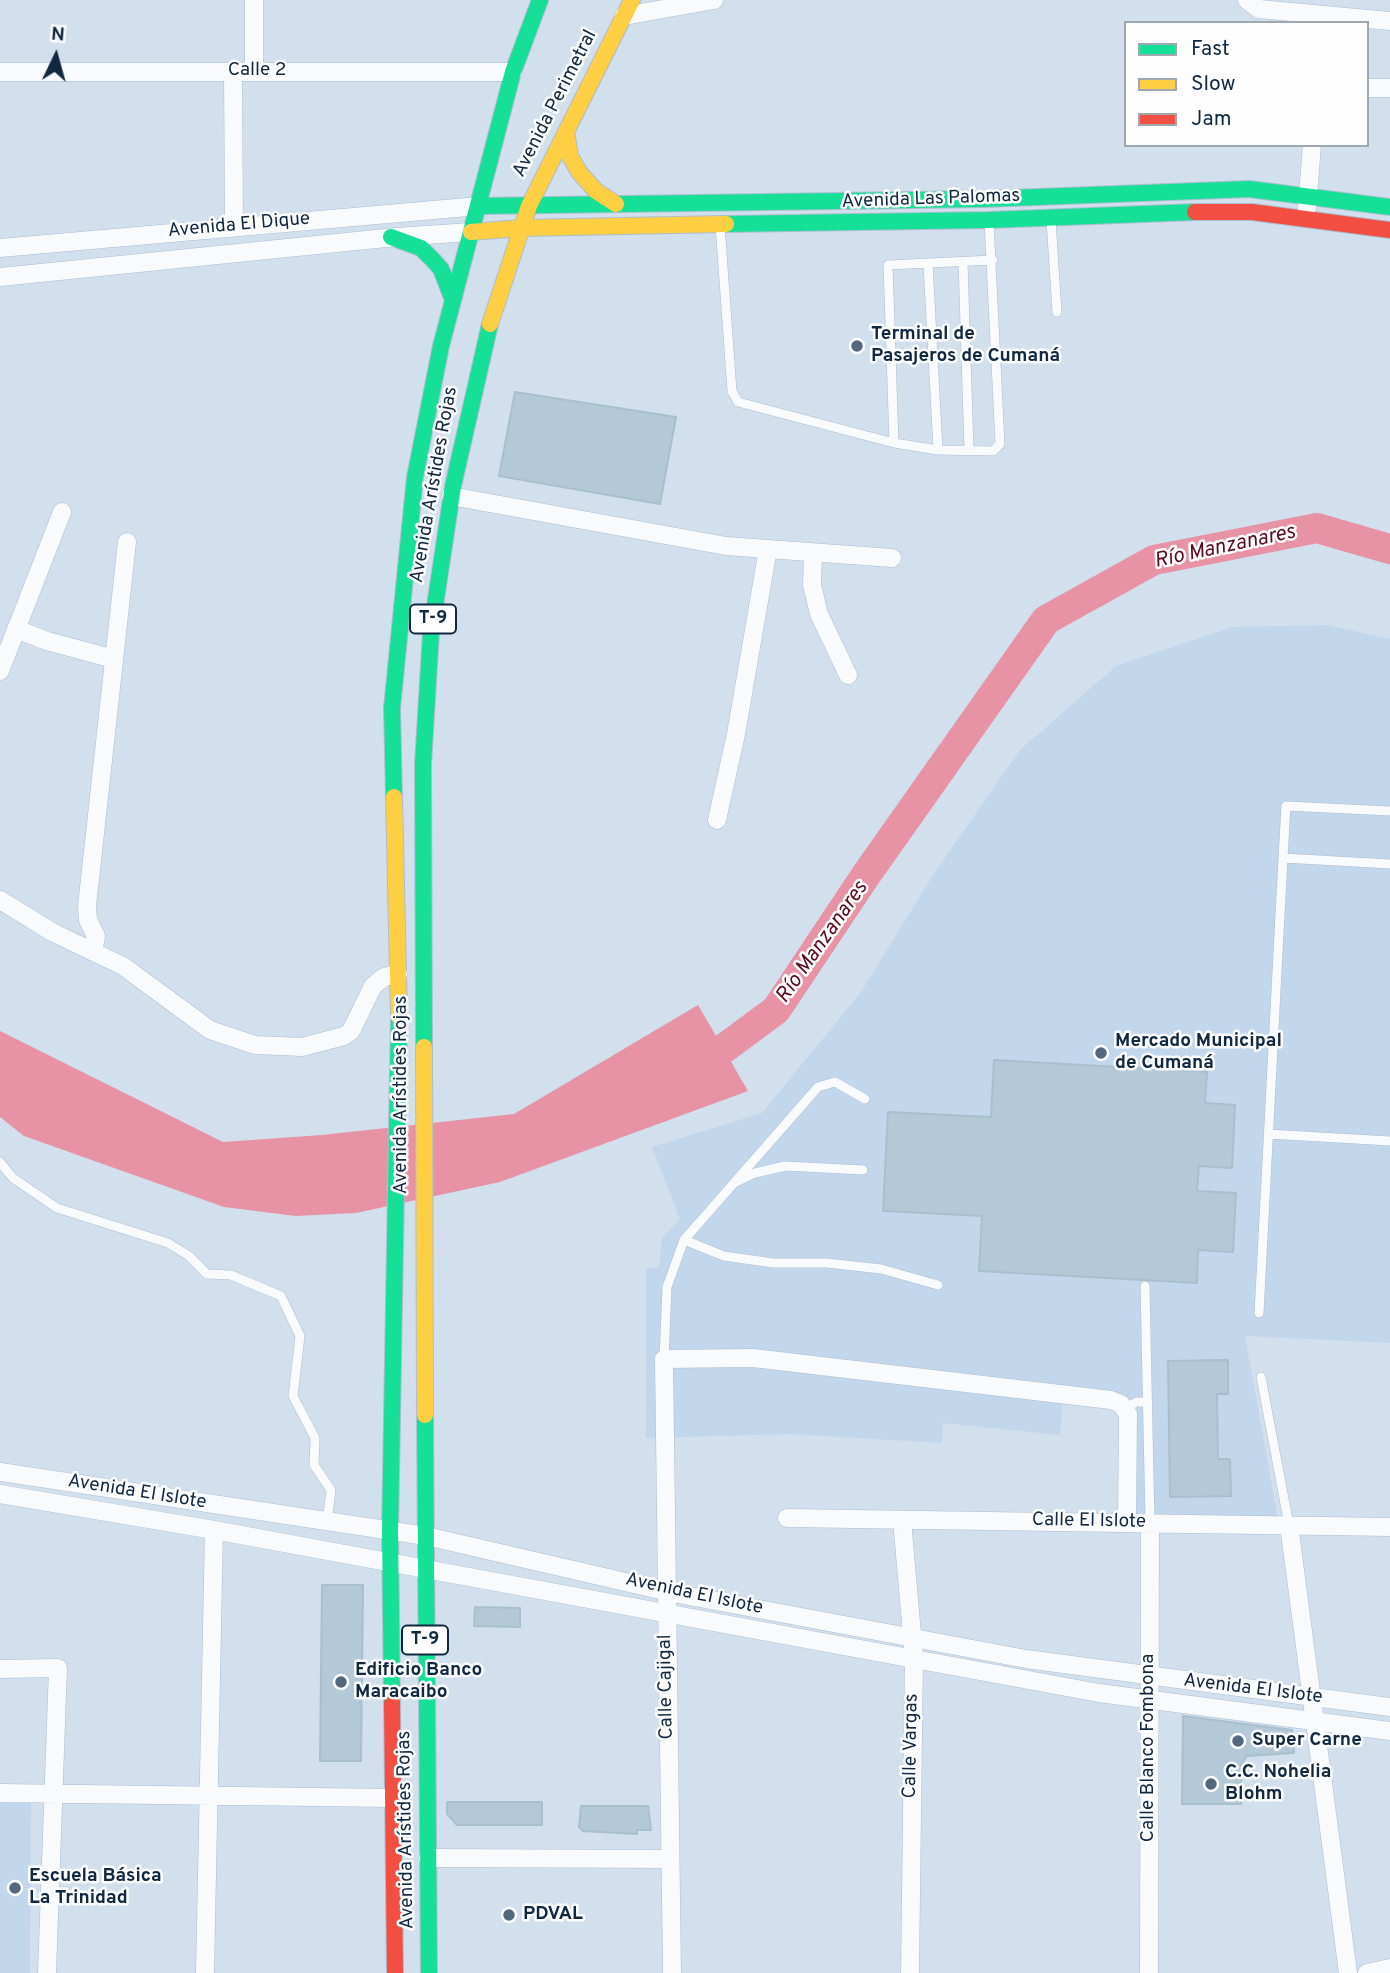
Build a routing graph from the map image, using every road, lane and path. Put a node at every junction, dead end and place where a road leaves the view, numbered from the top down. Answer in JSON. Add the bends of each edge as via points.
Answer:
{"nodes":[{"id":1,"x":254,"y":0,"type":"edge"},
{"id":2,"x":540,"y":0,"type":"edge"},
{"id":3,"x":714,"y":0,"type":"edge"},
{"id":4,"x":1247,"y":0,"type":"edge"},
{"id":5,"x":628,"y":8,"type":"edge"},
{"id":6,"x":1322,"y":20,"type":"edge"},
{"id":7,"x":1390,"y":20,"type":"edge"},
{"id":8,"x":233,"y":71,"type":"junction"},
{"id":9,"x":254,"y":71,"type":"junction"},
{"id":10,"x":0,"y":72,"type":"edge"},
{"id":11,"x":513,"y":72,"type":"junction"},
{"id":12,"x":1369,"y":88,"type":"edge"},
{"id":13,"x":1390,"y":88,"type":"edge"},
{"id":14,"x":566,"y":131,"type":"junction"},
{"id":15,"x":1312,"y":147,"type":"edge"},
{"id":16,"x":1307,"y":194,"type":"junction"},
{"id":17,"x":616,"y":204,"type":"junction"},
{"id":18,"x":479,"y":206,"type":"junction"},
{"id":19,"x":530,"y":206,"type":"junction"},
{"id":20,"x":1390,"y":207,"type":"edge"},
{"id":21,"x":1051,"y":217,"type":"junction"},
{"id":22,"x":1307,"y":219,"type":"junction"},
{"id":23,"x":989,"y":220,"type":"junction"},
{"id":24,"x":720,"y":225,"type":"junction"},
{"id":25,"x":233,"y":227,"type":"junction"},
{"id":26,"x":521,"y":228,"type":"junction"},
{"id":27,"x":1390,"y":230,"type":"edge"},
{"id":28,"x":471,"y":232,"type":"junction"},
{"id":29,"x":391,"y":237,"type":"junction"},
{"id":30,"x":0,"y":248,"type":"edge"},
{"id":31,"x":993,"y":260,"type":"junction"},
{"id":32,"x":963,"y":262,"type":"junction"},
{"id":33,"x":928,"y":263,"type":"junction"},
{"id":34,"x":0,"y":277,"type":"edge"},
{"id":35,"x":453,"y":300,"type":"junction"},
{"id":36,"x":1057,"y":312,"type":"dead end"},
{"id":37,"x":894,"y":443,"type":"junction"},
{"id":38,"x":938,"y":450,"type":"junction"},
{"id":39,"x":969,"y":450,"type":"junction"},
{"id":40,"x":451,"y":496,"type":"junction"},
{"id":41,"x":62,"y":512,"type":"dead end"},
{"id":42,"x":127,"y":542,"type":"dead end"},
{"id":43,"x":768,"y":550,"type":"junction"},
{"id":44,"x":813,"y":553,"type":"junction"},
{"id":45,"x":892,"y":558,"type":"dead end"},
{"id":46,"x":16,"y":629,"type":"junction"},
{"id":47,"x":114,"y":659,"type":"junction"},
{"id":48,"x":0,"y":671,"type":"edge"},
{"id":49,"x":848,"y":675,"type":"dead end"},
{"id":50,"x":1390,"y":811,"type":"edge"},
{"id":51,"x":717,"y":820,"type":"dead end"},
{"id":52,"x":1283,"y":858,"type":"junction"},
{"id":53,"x":1390,"y":864,"type":"edge"},
{"id":54,"x":0,"y":900,"type":"edge"},
{"id":55,"x":93,"y":952,"type":"junction"},
{"id":56,"x":398,"y":974,"type":"junction"},
{"id":57,"x":865,"y":1099,"type":"dead end"},
{"id":58,"x":1268,"y":1134,"type":"junction"},
{"id":59,"x":1390,"y":1141,"type":"edge"},
{"id":60,"x":0,"y":1162,"type":"edge"},
{"id":61,"x":863,"y":1170,"type":"dead end"},
{"id":62,"x":731,"y":1185,"type":"junction"},
{"id":63,"x":684,"y":1240,"type":"junction"},
{"id":64,"x":938,"y":1285,"type":"dead end"},
{"id":65,"x":1146,"y":1286,"type":"dead end"},
{"id":66,"x":1259,"y":1313,"type":"dead end"},
{"id":67,"x":664,"y":1359,"type":"junction"},
{"id":68,"x":1261,"y":1377,"type":"dead end"},
{"id":69,"x":1148,"y":1402,"type":"junction"},
{"id":70,"x":1124,"y":1408,"type":"junction"},
{"id":71,"x":0,"y":1472,"type":"edge"},
{"id":72,"x":0,"y":1494,"type":"edge"},
{"id":73,"x":787,"y":1518,"type":"dead end"},
{"id":74,"x":902,"y":1520,"type":"junction"},
{"id":75,"x":327,"y":1522,"type":"junction"},
{"id":76,"x":1127,"y":1523,"type":"junction"},
{"id":77,"x":1150,"y":1523,"type":"junction"},
{"id":78,"x":1289,"y":1525,"type":"junction"},
{"id":79,"x":1390,"y":1527,"type":"edge"},
{"id":80,"x":214,"y":1530,"type":"junction"},
{"id":81,"x":390,"y":1531,"type":"junction"},
{"id":82,"x":426,"y":1536,"type":"junction"},
{"id":83,"x":391,"y":1565,"type":"junction"},
{"id":84,"x":425,"y":1569,"type":"junction"},
{"id":85,"x":668,"y":1590,"type":"junction"},
{"id":86,"x":666,"y":1615,"type":"junction"},
{"id":87,"x":911,"y":1637,"type":"junction"},
{"id":88,"x":914,"y":1657,"type":"junction"},
{"id":89,"x":0,"y":1669,"type":"edge"},
{"id":90,"x":1150,"y":1676,"type":"junction"},
{"id":91,"x":1311,"y":1697,"type":"junction"},
{"id":92,"x":1148,"y":1699,"type":"junction"},
{"id":93,"x":1390,"y":1707,"type":"edge"},
{"id":94,"x":1314,"y":1720,"type":"junction"},
{"id":95,"x":1390,"y":1731,"type":"edge"},
{"id":96,"x":0,"y":1793,"type":"edge"},
{"id":97,"x":55,"y":1794,"type":"junction"},
{"id":98,"x":210,"y":1795,"type":"junction"},
{"id":99,"x":393,"y":1798,"type":"junction"},
{"id":100,"x":428,"y":1858,"type":"junction"},
{"id":101,"x":670,"y":1859,"type":"junction"},
{"id":102,"x":1390,"y":1968,"type":"edge"},
{"id":103,"x":47,"y":1973,"type":"edge"},
{"id":104,"x":205,"y":1973,"type":"edge"},
{"id":105,"x":395,"y":1973,"type":"edge"},
{"id":106,"x":429,"y":1973,"type":"edge"},
{"id":107,"x":672,"y":1973,"type":"edge"},
{"id":108,"x":910,"y":1973,"type":"edge"},
{"id":109,"x":1149,"y":1973,"type":"edge"},
{"id":110,"x":1348,"y":1973,"type":"edge"},
{"id":111,"x":1367,"y":1973,"type":"edge"}],
"edges":[{"from":1,"to":9,"type":"street"},
{"from":2,"to":11,"type":"main road","name":"Avenida Perimetral","number":"T-9"},
{"from":3,"to":5,"type":"street"},
{"from":4,"to":6,"type":"street","via":[[1259,9]]},
{"from":5,"to":14,"type":"main road","name":"Avenida Perimetral","number":"T-9"},
{"from":6,"to":7,"type":"street"},
{"from":8,"to":9,"type":"street","name":"Calle 2"},
{"from":8,"to":10,"type":"street","name":"Calle 2"},
{"from":8,"to":25,"type":"street"},
{"from":9,"to":11,"type":"street","name":"Calle 2"},
{"from":11,"to":18,"type":"main road","name":"Avenida Perimetral","number":"T-9"},
{"from":12,"to":13,"type":"street"},
{"from":14,"to":17,"type":"main road","via":[[570,156],[579,172]]},
{"from":14,"to":19,"type":"main road","name":"Avenida Perimetral","number":"T-9"},
{"from":15,"to":16,"type":"street"},
{"from":16,"to":17,"type":"main road","name":"Avenida Las Palomas","via":[[1250,189],[984,199]]},
{"from":16,"to":20,"type":"main road","name":"Avenida Las Palomas"},
{"from":16,"to":22,"type":"street"},
{"from":17,"to":19,"type":"main road","name":"Avenida Las Palomas"},
{"from":18,"to":19,"type":"main road","name":"Avenida Las Palomas"},
{"from":18,"to":25,"type":"street","name":"Avenida El Dique"},
{"from":18,"to":28,"type":"main road","name":"Avenida Perimetral","number":"T-9"},
{"from":19,"to":26,"type":"main road","name":"Avenida Perimetral","number":"T-9"},
{"from":21,"to":22,"type":"main road","name":"Avenida Las Palomas","via":[[1252,212]]},
{"from":21,"to":23,"type":"main road","name":"Avenida Las Palomas"},
{"from":21,"to":36,"type":"lane"},
{"from":22,"to":27,"type":"main road","name":"Avenida Las Palomas"},
{"from":23,"to":24,"type":"main road","name":"Avenida Las Palomas"},
{"from":23,"to":31,"type":"lane"},
{"from":24,"to":26,"type":"main road","name":"Avenida Las Palomas"},
{"from":24,"to":37,"type":"lane","via":[[732,391],[738,402]]},
{"from":25,"to":30,"type":"street","name":"Avenida El Dique"},
{"from":26,"to":28,"type":"main road","name":"Avenida Las Palomas"},
{"from":26,"to":40,"type":"main road","name":"Avenida Arístides Rojas","number":"T-9","via":[[482,352]]},
{"from":28,"to":29,"type":"street","name":"Avenida El Dique"},
{"from":28,"to":35,"type":"main road","name":"Avenida Arístides Rojas","number":"T-9"},
{"from":29,"to":34,"type":"street","name":"Avenida El Dique"},
{"from":29,"to":35,"type":"main road","via":[[421,248],[433,260]]},
{"from":31,"to":32,"type":"lane"},
{"from":31,"to":39,"type":"lane","via":[[1000,444],[993,451]]},
{"from":32,"to":33,"type":"lane"},
{"from":32,"to":39,"type":"lane"},
{"from":33,"to":37,"type":"lane","via":[[888,265]]},
{"from":33,"to":38,"type":"lane"},
{"from":35,"to":56,"type":"main road","name":"Avenida Arístides Rojas","number":"T-9","via":[[415,477],[392,708]]},
{"from":37,"to":38,"type":"lane"},
{"from":38,"to":39,"type":"lane"},
{"from":40,"to":43,"type":"street"},
{"from":40,"to":82,"type":"main road","name":"Avenida Arístides Rojas","number":"T-9","via":[[430,632],[423,764]]},
{"from":41,"to":46,"type":"street"},
{"from":42,"to":47,"type":"street"},
{"from":43,"to":44,"type":"street"},
{"from":43,"to":51,"type":"street"},
{"from":44,"to":45,"type":"street"},
{"from":44,"to":49,"type":"street","via":[[812,584],[819,614]]},
{"from":46,"to":47,"type":"street"},
{"from":46,"to":48,"type":"street"},
{"from":47,"to":55,"type":"street","via":[[88,906],[88,920],[96,936]]},
{"from":50,"to":52,"type":"lane","via":[[1286,806]]},
{"from":52,"to":53,"type":"lane"},
{"from":52,"to":58,"type":"lane"},
{"from":54,"to":55,"type":"street"},
{"from":55,"to":56,"type":"street","via":[[122,966],[210,1030],[271,1047],[302,1047],[344,1036],[351,1031],[373,986]]},
{"from":56,"to":81,"type":"main road","name":"Avenida Arístides Rojas","number":"T-9","via":[[397,1308]]},
{"from":57,"to":62,"type":"lane","via":[[835,1082],[818,1087]]},
{"from":58,"to":59,"type":"lane"},
{"from":58,"to":66,"type":"lane"},
{"from":60,"to":75,"type":"lane","via":[[13,1178],[57,1209],[168,1244],[207,1274],[231,1275],[281,1296],[300,1336],[293,1396],[315,1438],[314,1465],[331,1490]]},
{"from":61,"to":62,"type":"lane","via":[[785,1166]]},
{"from":62,"to":63,"type":"lane"},
{"from":63,"to":64,"type":"lane","via":[[724,1256],[881,1269]]},
{"from":63,"to":67,"type":"lane","via":[[667,1287]]},
{"from":65,"to":69,"type":"lane"},
{"from":67,"to":70,"type":"street","via":[[753,1358],[1097,1398]]},
{"from":67,"to":85,"type":"street","name":"Calle Cajigal"},
{"from":68,"to":78,"type":"lane"},
{"from":69,"to":70,"type":"lane"},
{"from":69,"to":77,"type":"lane"},
{"from":70,"to":76,"type":"street","via":[[1128,1414]]},
{"from":71,"to":75,"type":"street","name":"Avenida El Islote"},
{"from":72,"to":80,"type":"street","name":"Avenida El Islote"},
{"from":73,"to":74,"type":"street","name":"Calle El Islote"},
{"from":74,"to":76,"type":"street","name":"Calle El Islote"},
{"from":74,"to":87,"type":"street","name":"Calle Vargas"},
{"from":75,"to":81,"type":"street","name":"Avenida El Islote"},
{"from":76,"to":77,"type":"street","name":"Calle El Islote"},
{"from":77,"to":78,"type":"street","name":"Calle El Islote"},
{"from":77,"to":90,"type":"street","name":"Calle Blanco Fombona"},
{"from":78,"to":79,"type":"street","name":"Calle El Islote"},
{"from":78,"to":91,"type":"street"},
{"from":80,"to":83,"type":"street","name":"Avenida El Islote"},
{"from":80,"to":98,"type":"street"},
{"from":81,"to":82,"type":"street","name":"Avenida El Islote"},
{"from":81,"to":83,"type":"main road","name":"Avenida Arístides Rojas","number":"T-9"},
{"from":82,"to":84,"type":"main road","name":"Avenida Arístides Rojas","number":"T-9"},
{"from":82,"to":85,"type":"street","name":"Avenida El Islote"},
{"from":83,"to":84,"type":"street","name":"Avenida El Islote"},
{"from":83,"to":99,"type":"main road","name":"Avenida Arístides Rojas","number":"T-9"},
{"from":84,"to":86,"type":"street","name":"Avenida El Islote"},
{"from":84,"to":100,"type":"main road","name":"Avenida Arístides Rojas","number":"T-9"},
{"from":85,"to":86,"type":"street","name":"Calle Cajigal"},
{"from":85,"to":87,"type":"street","name":"Avenida El Islote"},
{"from":86,"to":88,"type":"street","name":"Avenida El Islote"},
{"from":86,"to":101,"type":"street","name":"Calle Cajigal"},
{"from":87,"to":88,"type":"street","name":"Calle Vargas"},
{"from":87,"to":90,"type":"street","name":"Avenida El Islote"},
{"from":88,"to":92,"type":"street","name":"Avenida El Islote"},
{"from":88,"to":108,"type":"street","name":"Calle Vargas"},
{"from":89,"to":97,"type":"street","via":[[58,1668]]},
{"from":90,"to":91,"type":"street","name":"Avenida El Islote"},
{"from":90,"to":92,"type":"street","name":"Calle Blanco Fombona"},
{"from":91,"to":93,"type":"street","name":"Avenida El Islote"},
{"from":91,"to":94,"type":"street"},
{"from":92,"to":94,"type":"street","name":"Avenida El Islote"},
{"from":92,"to":109,"type":"street","name":"Calle Blanco Fombona"},
{"from":94,"to":95,"type":"street","name":"Avenida El Islote"},
{"from":94,"to":110,"type":"street"},
{"from":96,"to":97,"type":"street"},
{"from":97,"to":98,"type":"street"},
{"from":97,"to":103,"type":"street"},
{"from":98,"to":99,"type":"street"},
{"from":98,"to":104,"type":"street"},
{"from":99,"to":105,"type":"main road","name":"Avenida Arístides Rojas","number":"T-9"},
{"from":100,"to":101,"type":"street"},
{"from":100,"to":106,"type":"main road","name":"Avenida Arístides Rojas","number":"T-9"},
{"from":101,"to":107,"type":"street","name":"Calle Cajigal"},
{"from":102,"to":111,"type":"street"}]}
